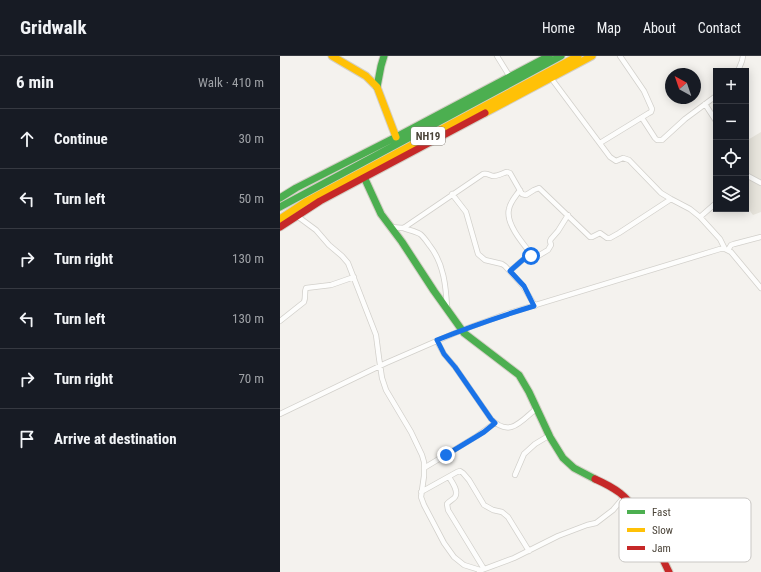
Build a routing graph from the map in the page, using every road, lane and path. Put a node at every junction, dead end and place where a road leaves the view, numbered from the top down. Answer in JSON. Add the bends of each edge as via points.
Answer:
{"nodes":[{"id":1,"x":332,"y":56,"type":"edge"},
{"id":2,"x":381,"y":56,"type":"edge"},
{"id":3,"x":384,"y":56,"type":"edge"},
{"id":4,"x":497,"y":56,"type":"edge"},
{"id":5,"x":549,"y":56,"type":"edge"},
{"id":6,"x":561,"y":56,"type":"edge"},
{"id":7,"x":578,"y":56,"type":"edge"},
{"id":8,"x":592,"y":56,"type":"edge"},
{"id":9,"x":620,"y":56,"type":"edge"},
{"id":10,"x":743,"y":56,"type":"edge"},
{"id":11,"x":739,"y":68,"type":"edge"},
{"id":12,"x":380,"y":70,"type":"junction"},
{"id":13,"x":510,"y":77,"type":"junction"},
{"id":14,"x":551,"y":78,"type":"junction"},
{"id":15,"x":377,"y":87,"type":"junction"},
{"id":16,"x":713,"y":98,"type":"edge"},
{"id":17,"x":704,"y":104,"type":"junction"},
{"id":18,"x":713,"y":117,"type":"edge"},
{"id":19,"x":642,"y":118,"type":"junction"},
{"id":20,"x":396,"y":137,"type":"junction"},
{"id":21,"x":600,"y":143,"type":"junction"},
{"id":22,"x":748,"y":176,"type":"edge"},
{"id":23,"x":364,"y":177,"type":"junction"},
{"id":24,"x":761,"y":184,"type":"edge"},
{"id":25,"x":520,"y":190,"type":"junction"},
{"id":26,"x":452,"y":194,"type":"junction"},
{"id":27,"x":280,"y":198,"type":"edge"},
{"id":28,"x":671,"y":199,"type":"junction"},
{"id":29,"x":713,"y":206,"type":"edge"},
{"id":30,"x":280,"y":207,"type":"edge"},
{"id":31,"x":568,"y":215,"type":"junction"},
{"id":32,"x":297,"y":216,"type":"junction"},
{"id":33,"x":700,"y":217,"type":"junction"},
{"id":34,"x":280,"y":219,"type":"edge"},
{"id":35,"x":280,"y":227,"type":"edge"},
{"id":36,"x":391,"y":227,"type":"junction"},
{"id":37,"x":402,"y":228,"type":"junction"},
{"id":38,"x":761,"y":236,"type":"edge"},
{"id":39,"x":726,"y":248,"type":"junction"},
{"id":40,"x":533,"y":256,"type":"junction"},
{"id":41,"x":510,"y":271,"type":"junction"},
{"id":42,"x":354,"y":277,"type":"junction"},
{"id":43,"x":761,"y":288,"type":"edge"},
{"id":44,"x":534,"y":305,"type":"junction"},
{"id":45,"x":447,"y":310,"type":"junction"},
{"id":46,"x":280,"y":321,"type":"edge"},
{"id":47,"x":459,"y":327,"type":"junction"},
{"id":48,"x":437,"y":340,"type":"junction"},
{"id":49,"x":380,"y":366,"type":"junction"},
{"id":50,"x":537,"y":408,"type":"junction"},
{"id":51,"x":280,"y":414,"type":"edge"},
{"id":52,"x":495,"y":423,"type":"junction"},
{"id":53,"x":550,"y":435,"type":"junction"},
{"id":54,"x":424,"y":468,"type":"junction"},
{"id":55,"x":515,"y":475,"type":"dead end"},
{"id":56,"x":449,"y":477,"type":"junction"},
{"id":57,"x":421,"y":492,"type":"junction"},
{"id":58,"x":624,"y":497,"type":"edge"},
{"id":59,"x":619,"y":503,"type":"edge"},
{"id":60,"x":529,"y":551,"type":"junction"},
{"id":61,"x":664,"y":562,"type":"edge"},
{"id":62,"x":481,"y":570,"type":"edge"},
{"id":63,"x":669,"y":572,"type":"edge"}],
"edges":[{"from":1,"to":15,"type":"main road","via":[[366,76]]},
{"from":2,"to":12,"type":"street"},
{"from":3,"to":12,"type":"main road"},
{"from":4,"to":13,"type":"street"},
{"from":5,"to":13,"type":"main road"},
{"from":6,"to":30,"type":"main road","number":"NH19"},
{"from":7,"to":34,"type":"main road","number":"NH19","via":[[307,201]]},
{"from":8,"to":14,"type":"main road"},
{"from":9,"to":19,"type":"street","via":[[641,86],[651,106],[651,112]]},
{"from":10,"to":11,"type":"street"},
{"from":12,"to":15,"type":"main road"},
{"from":13,"to":20,"type":"main road"},
{"from":14,"to":21,"type":"street"},
{"from":14,"to":23,"type":"main road"},
{"from":15,"to":20,"type":"main road"},
{"from":16,"to":17,"type":"street"},
{"from":17,"to":18,"type":"street"},
{"from":17,"to":19,"type":"street","via":[[659,140]]},
{"from":19,"to":21,"type":"street"},
{"from":20,"to":27,"type":"main road"},
{"from":21,"to":28,"type":"street","via":[[610,157],[618,161],[624,158],[629,160],[659,191]]},
{"from":22,"to":24,"type":"street"},
{"from":23,"to":32,"type":"main road"},
{"from":23,"to":36,"type":"main road","via":[[378,208]]},
{"from":25,"to":26,"type":"street","via":[[508,172],[494,176],[486,173]]},
{"from":25,"to":31,"type":"street","via":[[526,195],[539,188]]},
{"from":25,"to":40,"type":"street","via":[[508,214],[512,226]]},
{"from":26,"to":37,"type":"street"},
{"from":26,"to":41,"type":"street","via":[[466,212],[478,254],[485,260],[502,264]]},
{"from":28,"to":31,"type":"street","via":[[610,238],[600,233],[590,237]]},
{"from":28,"to":33,"type":"street"},
{"from":29,"to":33,"type":"street"},
{"from":31,"to":40,"type":"street","via":[[551,239],[550,247],[541,255]]},
{"from":32,"to":35,"type":"main road"},
{"from":32,"to":42,"type":"street","via":[[345,258]]},
{"from":33,"to":39,"type":"street"},
{"from":36,"to":37,"type":"street"},
{"from":36,"to":45,"type":"main road"},
{"from":37,"to":45,"type":"street","via":[[423,237],[437,256],[444,282]]},
{"from":38,"to":39,"type":"street"},
{"from":39,"to":43,"type":"street"},
{"from":39,"to":44,"type":"street"},
{"from":40,"to":41,"type":"street","via":[[526,257]]},
{"from":41,"to":44,"type":"street","via":[[524,286]]},
{"from":42,"to":46,"type":"street","via":[[331,285],[306,288],[304,302]]},
{"from":42,"to":49,"type":"street","via":[[376,335]]},
{"from":44,"to":47,"type":"street"},
{"from":45,"to":47,"type":"main road"},
{"from":47,"to":48,"type":"street"},
{"from":47,"to":50,"type":"main road","via":[[517,374]]},
{"from":48,"to":49,"type":"street"},
{"from":48,"to":52,"type":"street","via":[[444,354]]},
{"from":49,"to":51,"type":"street"},
{"from":49,"to":54,"type":"street","via":[[386,390],[422,455]]},
{"from":50,"to":52,"type":"street","via":[[510,428]]},
{"from":50,"to":53,"type":"main road"},
{"from":52,"to":54,"type":"street"},
{"from":53,"to":55,"type":"street","via":[[524,454]]},
{"from":53,"to":58,"type":"main road","via":[[563,458],[571,466]]},
{"from":54,"to":57,"type":"street"},
{"from":56,"to":57,"type":"street"},
{"from":56,"to":60,"type":"street","via":[[463,472],[484,505],[508,517]]},
{"from":56,"to":62,"type":"street","via":[[456,495],[447,504],[448,510]]},
{"from":57,"to":62,"type":"street","via":[[426,511],[454,557],[464,566]]},
{"from":59,"to":60,"type":"street","via":[[596,523],[558,536]]},
{"from":60,"to":62,"type":"street"},
{"from":61,"to":63,"type":"main road"}]}
